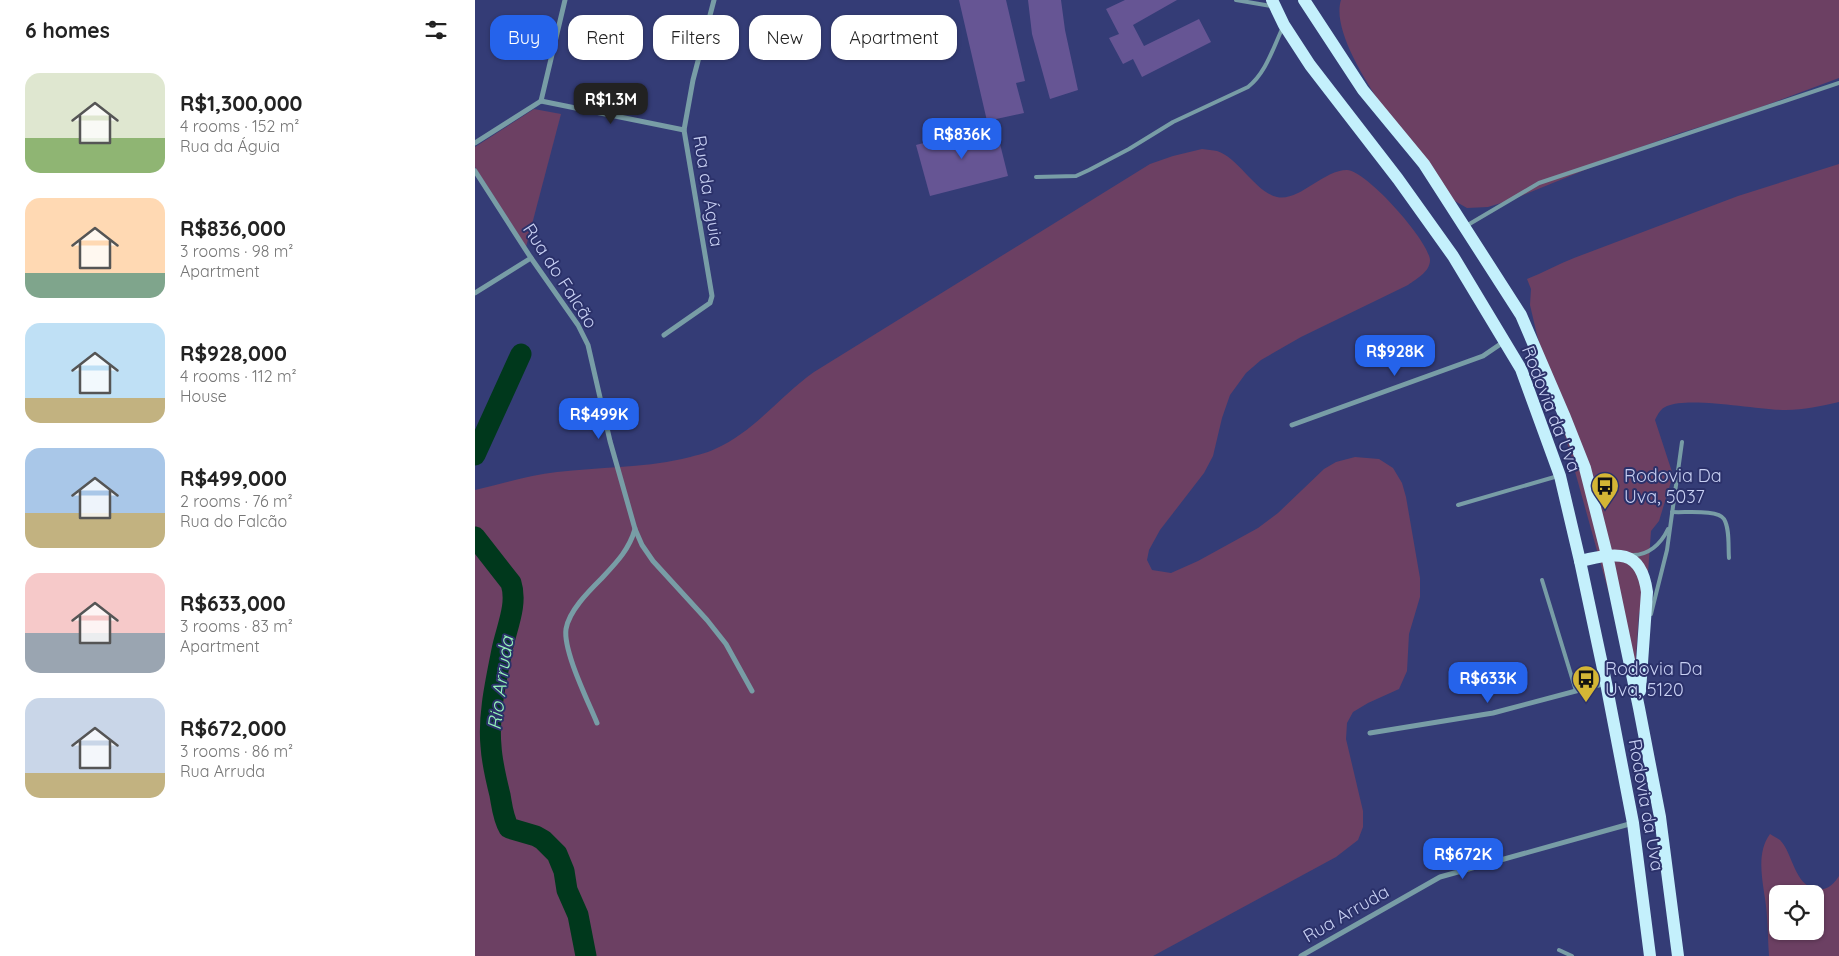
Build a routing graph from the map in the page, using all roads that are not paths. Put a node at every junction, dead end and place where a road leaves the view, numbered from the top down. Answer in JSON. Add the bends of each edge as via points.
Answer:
{"nodes":[{"id":1,"x":565,"y":0,"type":"edge"},
{"id":2,"x":714,"y":0,"type":"edge"},
{"id":3,"x":1237,"y":0,"type":"edge"},
{"id":4,"x":1304,"y":0,"type":"edge"},
{"id":5,"x":1274,"y":4,"type":"edge"},
{"id":6,"x":1284,"y":25,"type":"junction"},
{"id":7,"x":1839,"y":83,"type":"edge"},
{"id":8,"x":541,"y":101,"type":"junction"},
{"id":9,"x":684,"y":130,"type":"junction"},
{"id":10,"x":475,"y":143,"type":"edge"},
{"id":11,"x":475,"y":171,"type":"edge"},
{"id":12,"x":1036,"y":177,"type":"dead end"},
{"id":13,"x":1464,"y":228,"type":"junction"},
{"id":14,"x":531,"y":258,"type":"junction"},
{"id":15,"x":475,"y":293,"type":"edge"},
{"id":16,"x":664,"y":336,"type":"dead end"},
{"id":17,"x":1505,"y":340,"type":"junction"},
{"id":18,"x":1292,"y":425,"type":"dead end"},
{"id":19,"x":1682,"y":442,"type":"dead end"},
{"id":20,"x":1560,"y":476,"type":"junction"},
{"id":21,"x":1458,"y":504,"type":"dead end"},
{"id":22,"x":1672,"y":512,"type":"junction"},
{"id":23,"x":1670,"y":525,"type":"junction"},
{"id":24,"x":635,"y":529,"type":"junction"},
{"id":25,"x":1607,"y":555,"type":"junction"},
{"id":26,"x":1621,"y":555,"type":"junction"},
{"id":27,"x":1729,"y":558,"type":"dead end"},
{"id":28,"x":1580,"y":561,"type":"junction"},
{"id":29,"x":1542,"y":580,"type":"dead end"},
{"id":30,"x":1642,"y":650,"type":"junction"},
{"id":31,"x":1606,"y":683,"type":"junction"},
{"id":32,"x":752,"y":691,"type":"dead end"},
{"id":33,"x":1576,"y":691,"type":"junction"},
{"id":34,"x":1639,"y":708,"type":"junction"},
{"id":35,"x":597,"y":723,"type":"dead end"},
{"id":36,"x":1371,"y":733,"type":"dead end"},
{"id":37,"x":1633,"y":823,"type":"junction"},
{"id":38,"x":1559,"y":950,"type":"dead end"},
{"id":39,"x":1301,"y":956,"type":"edge"},
{"id":40,"x":1572,"y":956,"type":"edge"},
{"id":41,"x":1651,"y":956,"type":"edge"},
{"id":42,"x":1678,"y":956,"type":"edge"}],
"edges":[{"from":1,"to":8,"type":"street"},
{"from":2,"to":9,"type":"street","name":"Rua da Águia"},
{"from":3,"to":5,"type":"lane"},
{"from":4,"to":13,"type":"main road","name":"Rodovia da Uva","via":[[1363,90],[1424,164]]},
{"from":5,"to":6,"type":"main road","name":"Rodovia da Uva"},
{"from":6,"to":12,"type":"lane","via":[[1262,73],[1247,86],[1173,122],[1076,176]]},
{"from":6,"to":17,"type":"main road","name":"Rodovia da Uva","via":[[1310,65],[1453,256]]},
{"from":7,"to":13,"type":"lane","via":[[1539,183]]},
{"from":8,"to":9,"type":"street"},
{"from":8,"to":10,"type":"street"},
{"from":9,"to":16,"type":"street","name":"Rua da Águia","via":[[712,296],[710,303]]},
{"from":11,"to":14,"type":"street","name":"Rua do Falcão"},
{"from":13,"to":25,"type":"main road","name":"Rodovia da Uva","via":[[1521,315],[1585,468]]},
{"from":14,"to":15,"type":"street"},
{"from":14,"to":24,"type":"street","name":"Rua do Falcão","via":[[579,325],[588,345],[610,442]]},
{"from":17,"to":18,"type":"street","via":[[1483,356]]},
{"from":17,"to":20,"type":"main road","name":"Rodovia da Uva","via":[[1521,369]]},
{"from":19,"to":22,"type":"lane"},
{"from":20,"to":21,"type":"lane"},
{"from":20,"to":28,"type":"main road","name":"Rodovia da Uva"},
{"from":22,"to":23,"type":"lane"},
{"from":22,"to":27,"type":"lane","via":[[1716,513],[1724,518]]},
{"from":23,"to":26,"type":"lane","via":[[1663,540],[1651,550],[1636,556]]},
{"from":23,"to":30,"type":"lane","via":[[1667,550]]},
{"from":24,"to":32,"type":"street","name":"Rua do Falcão","via":[[653,561],[726,644]]},
{"from":24,"to":35,"type":"street","via":[[631,543],[620,559],[576,608],[567,627],[565,639],[569,654]]},
{"from":25,"to":26,"type":"main road"},
{"from":25,"to":28,"type":"main road"},
{"from":25,"to":34,"type":"main road","name":"Rodovia da Uva"},
{"from":26,"to":30,"type":"main road","via":[[1633,560],[1645,580],[1647,592]]},
{"from":28,"to":31,"type":"main road","name":"Rodovia da Uva"},
{"from":29,"to":33,"type":"lane"},
{"from":30,"to":34,"type":"main road"},
{"from":31,"to":33,"type":"street"},
{"from":31,"to":37,"type":"main road","name":"Rodovia da Uva"},
{"from":33,"to":36,"type":"street","via":[[1493,713]]},
{"from":34,"to":42,"type":"main road","name":"Rodovia da Uva","via":[[1660,817]]},
{"from":37,"to":39,"type":"street","name":"Rua Arruda","via":[[1440,877]]},
{"from":37,"to":41,"type":"main road","name":"Rodovia da Uva"},
{"from":38,"to":40,"type":"lane"}]}
